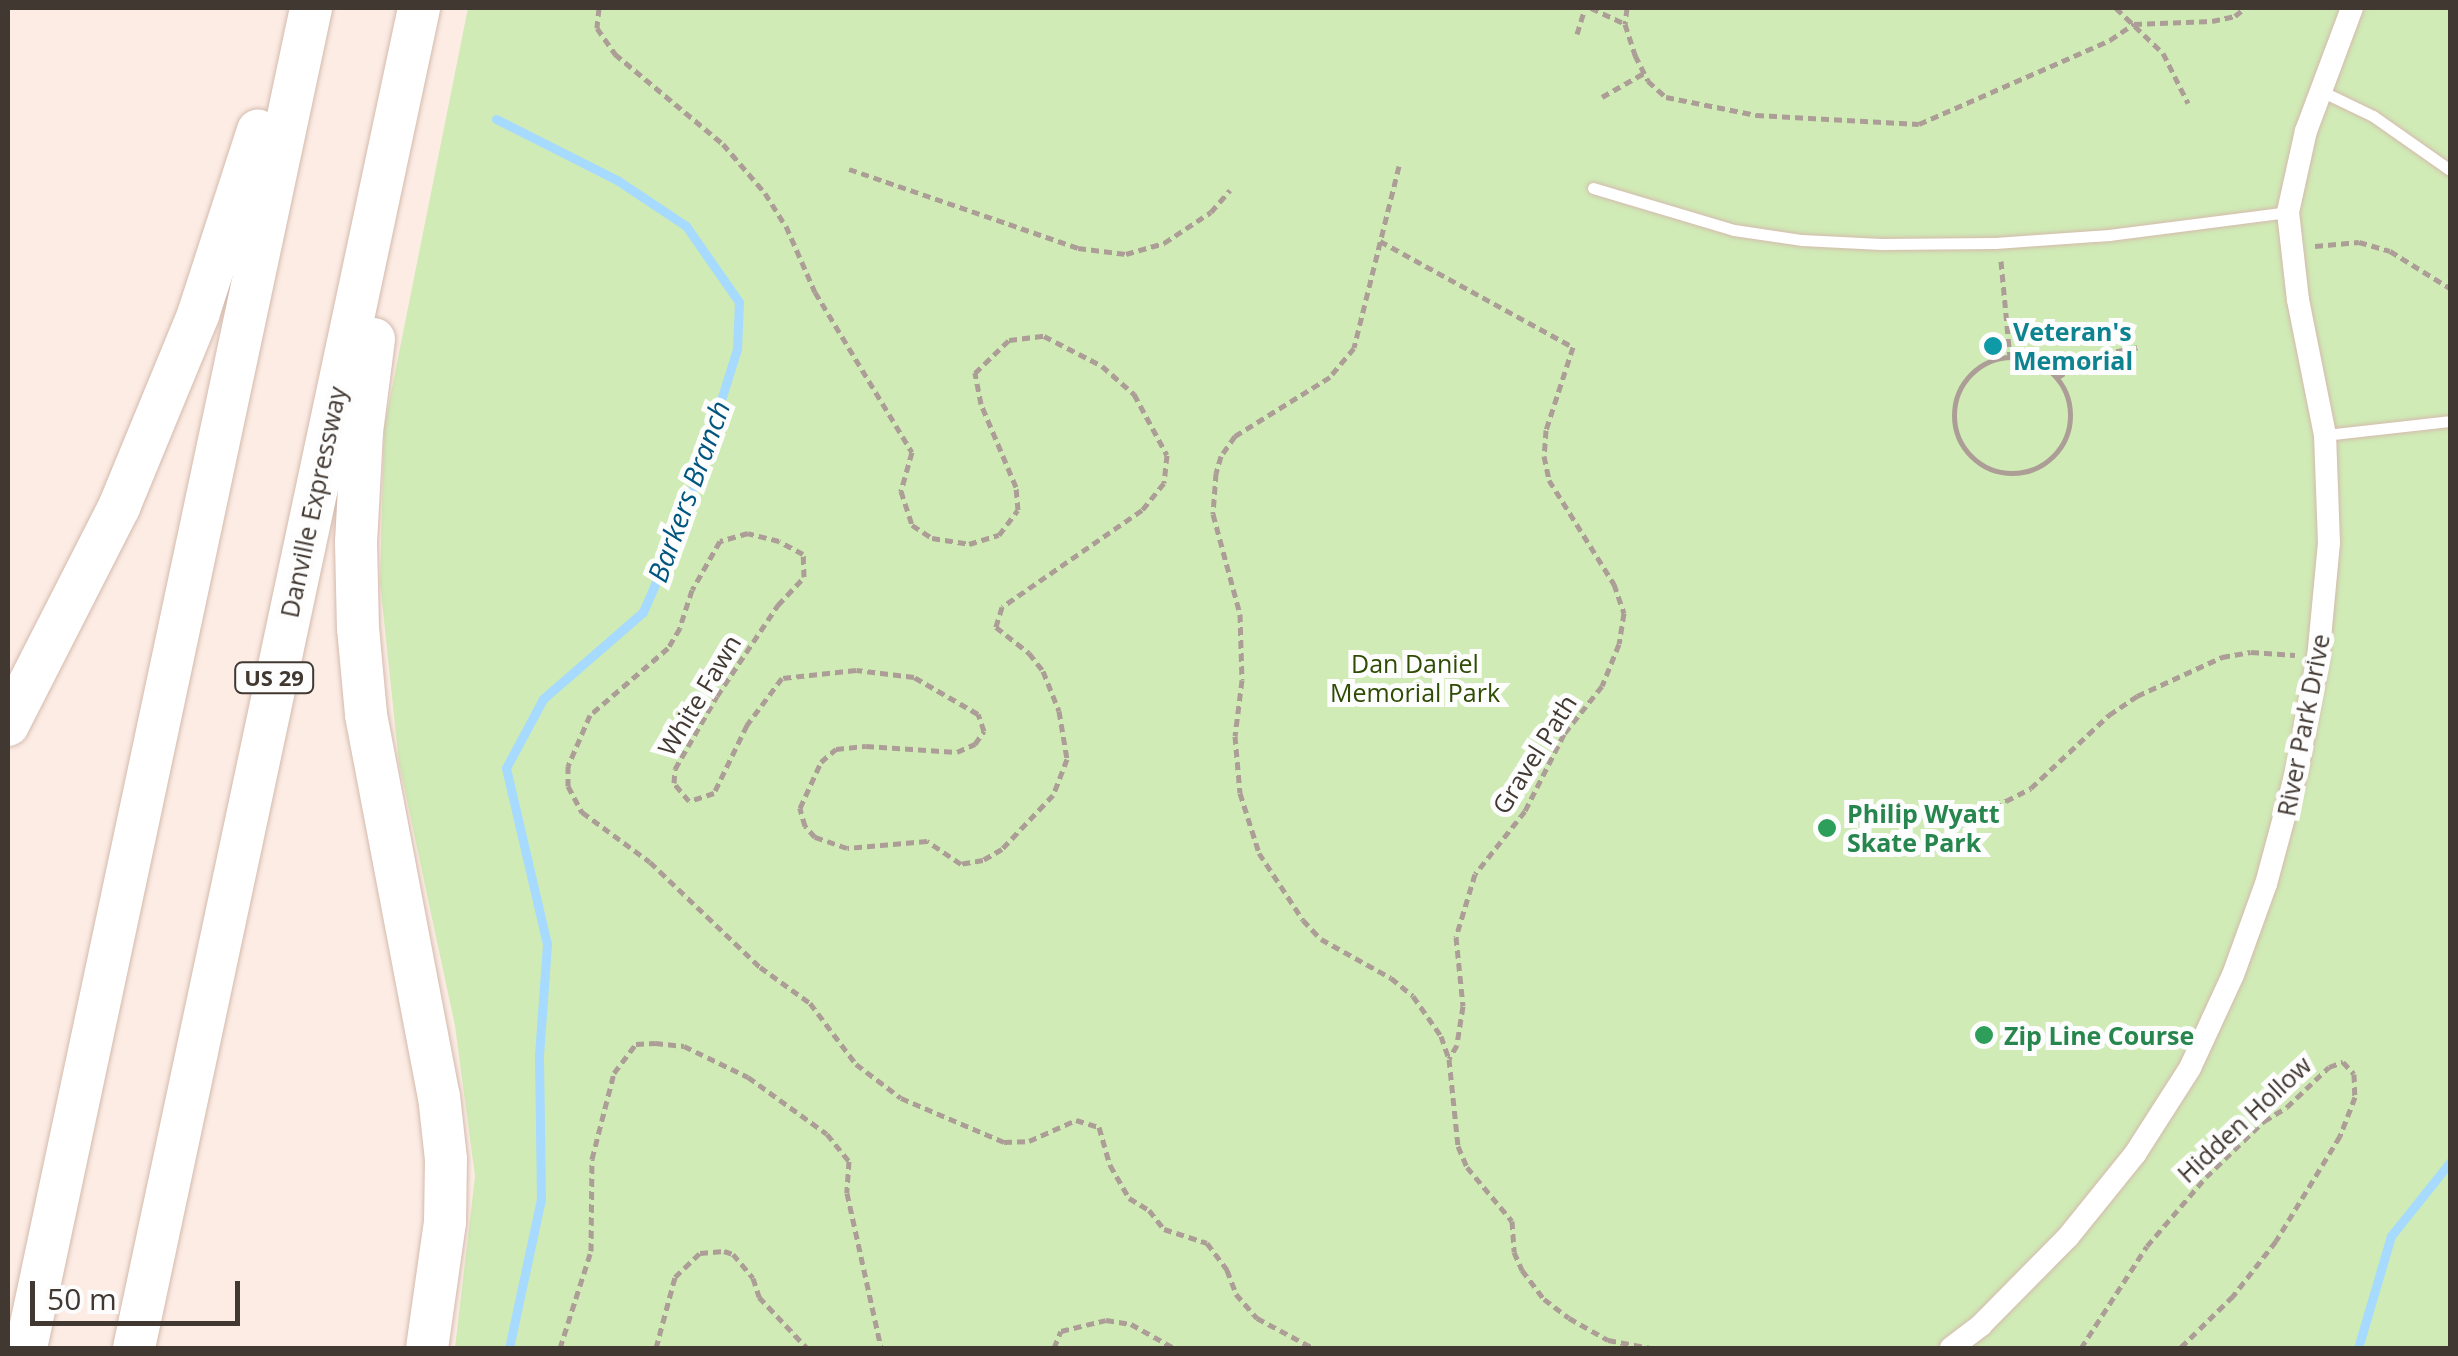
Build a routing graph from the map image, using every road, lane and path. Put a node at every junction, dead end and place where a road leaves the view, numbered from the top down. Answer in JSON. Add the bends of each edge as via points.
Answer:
{"nodes":[{"id":1,"x":286,"y":8,"type":"edge"},
{"id":2,"x":311,"y":8,"type":"edge"},
{"id":3,"x":420,"y":8,"type":"edge"},
{"id":4,"x":434,"y":8,"type":"edge"},
{"id":5,"x":599,"y":8,"type":"edge"},
{"id":6,"x":1588,"y":8,"type":"edge"},
{"id":7,"x":1627,"y":8,"type":"edge"},
{"id":8,"x":2116,"y":8,"type":"edge"},
{"id":9,"x":2245,"y":8,"type":"edge"},
{"id":10,"x":2352,"y":8,"type":"edge"},
{"id":11,"x":1626,"y":24,"type":"junction"},
{"id":12,"x":2134,"y":24,"type":"junction"},
{"id":13,"x":1577,"y":34,"type":"dead end"},
{"id":14,"x":1644,"y":74,"type":"junction"},
{"id":15,"x":2322,"y":91,"type":"junction"},
{"id":16,"x":1602,"y":97,"type":"dead end"},
{"id":17,"x":2188,"y":102,"type":"dead end"},
{"id":18,"x":1399,"y":166,"type":"dead end"},
{"id":19,"x":849,"y":169,"type":"dead end"},
{"id":20,"x":2450,"y":170,"type":"edge"},
{"id":21,"x":1593,"y":188,"type":"dead end"},
{"id":22,"x":1230,"y":190,"type":"dead end"},
{"id":23,"x":2288,"y":212,"type":"junction"},
{"id":24,"x":1378,"y":240,"type":"junction"},
{"id":25,"x":2000,"y":243,"type":"junction"},
{"id":26,"x":2290,"y":251,"type":"junction"},
{"id":27,"x":2450,"y":288,"type":"edge"},
{"id":28,"x":2140,"y":347,"type":"dead end"},
{"id":29,"x":2010,"y":358,"type":"junction"},
{"id":30,"x":2057,"y":378,"type":"junction"},
{"id":31,"x":2450,"y":421,"type":"edge"},
{"id":32,"x":2326,"y":435,"type":"junction"},
{"id":33,"x":2318,"y":659,"type":"junction"},
{"id":34,"x":8,"y":724,"type":"edge"},
{"id":35,"x":1897,"y":803,"type":"dead end"},
{"id":36,"x":1450,"y":1059,"type":"junction"},
{"id":37,"x":26,"y":1348,"type":"edge"},
{"id":38,"x":134,"y":1348,"type":"edge"},
{"id":39,"x":426,"y":1348,"type":"edge"},
{"id":40,"x":560,"y":1348,"type":"edge"},
{"id":41,"x":656,"y":1348,"type":"edge"},
{"id":42,"x":806,"y":1348,"type":"edge"},
{"id":43,"x":882,"y":1348,"type":"edge"},
{"id":44,"x":1054,"y":1348,"type":"edge"},
{"id":45,"x":1174,"y":1348,"type":"edge"},
{"id":46,"x":1313,"y":1348,"type":"edge"},
{"id":47,"x":1650,"y":1348,"type":"edge"},
{"id":48,"x":1951,"y":1348,"type":"edge"},
{"id":49,"x":2081,"y":1348,"type":"edge"},
{"id":50,"x":2180,"y":1348,"type":"edge"}],
"edges":[{"from":1,"to":34,"type":"highway","via":[[246,175],[198,315],[119,507]]},
{"from":2,"to":37,"type":"highway"},
{"from":3,"to":38,"type":"highway","name":"Danville Expressway","number":"US 29"},
{"from":4,"to":39,"type":"highway","via":[[374,337],[356,542],[366,714],[446,1158],[446,1222]]},
{"from":5,"to":46,"type":"path","name":"White Fawn","via":[[597,28],[614,54],[723,144],[786,226],[815,292],[912,452],[901,491],[912,525],[932,538],[969,544],[999,535],[1018,510],[1006,454],[981,404],[975,373],[1009,340],[1044,336],[1102,366],[1134,394],[1167,455],[1164,482],[1142,510],[1002,607],[996,627],[1043,671],[1068,759],[1053,795],[983,860],[961,864],[927,841],[847,848],[814,837],[806,826],[800,808],[821,762],[836,749],[958,752],[974,744],[984,730],[978,714],[914,678],[856,670],[782,678],[747,726],[714,793],[689,801],[674,783],[675,769],[717,696],[778,604],[804,577],[803,554],[748,534],[720,541],[668,648],[590,715],[568,766],[568,786],[582,812],[650,862],[760,967],[810,1004],[856,1064],[901,1098],[1004,1142],[1029,1140],[1076,1120],[1099,1127],[1110,1165],[1130,1198],[1164,1228],[1207,1243],[1257,1318]]},
{"from":6,"to":11,"type":"path"},
{"from":6,"to":13,"type":"path"},
{"from":7,"to":11,"type":"path"},
{"from":8,"to":12,"type":"path"},
{"from":9,"to":12,"type":"path","via":[[2212,21]]},
{"from":10,"to":15,"type":"street","name":"River Park Drive"},
{"from":11,"to":14,"type":"path"},
{"from":12,"to":14,"type":"path","via":[[1920,124],[1756,116],[1666,98]]},
{"from":12,"to":17,"type":"path","via":[[2163,53]]},
{"from":14,"to":16,"type":"path"},
{"from":15,"to":20,"type":"lane"},
{"from":15,"to":23,"type":"street","name":"River Park Drive"},
{"from":18,"to":24,"type":"path","name":"Gravel Path"},
{"from":19,"to":22,"type":"path","via":[[1078,248],[1126,254],[1164,243],[1211,212]]},
{"from":21,"to":25,"type":"lane","via":[[1734,230],[1802,240]]},
{"from":23,"to":25,"type":"lane"},
{"from":23,"to":26,"type":"street","name":"River Park Drive"},
{"from":24,"to":36,"type":"path","name":"Gravel Path","via":[[1354,348],[1330,377],[1235,436],[1220,456],[1213,514],[1240,614],[1235,736],[1240,793],[1258,853],[1321,939],[1414,996]]},
{"from":24,"to":36,"type":"path","name":"Gravel Path","via":[[1573,347],[1544,456],[1549,480],[1614,584],[1624,614],[1602,686],[1564,734],[1525,812],[1475,874],[1456,938],[1463,1006]]},
{"from":25,"to":29,"type":"path"},
{"from":26,"to":27,"type":"path","via":[[2358,242],[2390,251]]},
{"from":26,"to":32,"type":"street","name":"River Park Drive"},
{"from":28,"to":30,"type":"path","via":[[2086,358]]},
{"from":29,"to":30,"type":"path","via":[[2034,361]]},
{"from":29,"to":30,"type":"path","via":[[1976,370],[1954,409],[1959,439],[1990,469],[2030,470],[2062,445],[2069,404]]},
{"from":31,"to":32,"type":"lane"},
{"from":32,"to":33,"type":"street","name":"River Park Drive","via":[[2329,543]]},
{"from":33,"to":35,"type":"path","via":[[2251,652],[2195,667],[2109,715],[2031,788],[1968,813],[1940,816]]},
{"from":33,"to":48,"type":"street","name":"River Park Drive","via":[[2266,884],[2190,1068],[2135,1154],[2068,1237]]},
{"from":36,"to":47,"type":"path","name":"Gravel Path","via":[[1458,1146],[1512,1222],[1522,1270],[1568,1318],[1608,1340]]},
{"from":40,"to":43,"type":"path","via":[[591,1251],[592,1158],[614,1073],[636,1044],[656,1043],[684,1046],[748,1076],[827,1134],[848,1162],[847,1194]]},
{"from":41,"to":42,"type":"path","via":[[676,1276],[700,1252],[724,1250],[734,1254],[759,1297]]},
{"from":44,"to":45,"type":"path","via":[[1061,1331],[1106,1320],[1131,1324]]},
{"from":49,"to":50,"type":"path","name":"Hidden Hollow","via":[[2123,1279],[2180,1206],[2264,1121],[2343,1062],[2354,1074],[2355,1097],[2340,1136],[2276,1241]]}]}
